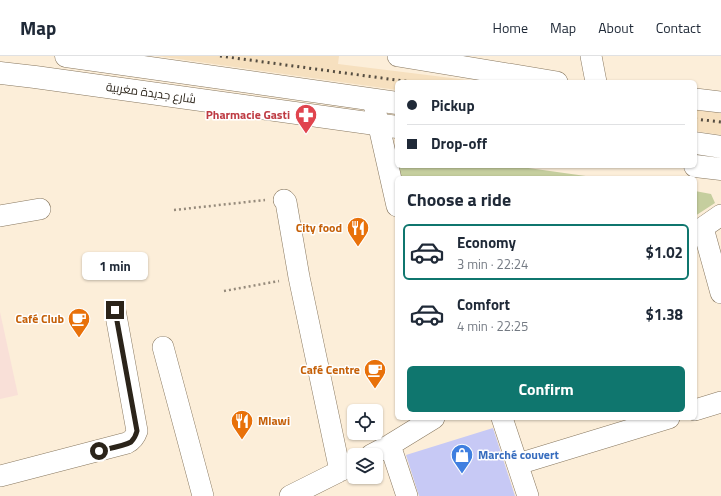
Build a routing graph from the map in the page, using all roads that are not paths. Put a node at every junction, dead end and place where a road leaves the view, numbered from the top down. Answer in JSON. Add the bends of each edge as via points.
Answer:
{"nodes":[{"id":1,"x":66,"y":56,"type":"edge"},
{"id":2,"x":398,"y":56,"type":"edge"},
{"id":3,"x":591,"y":56,"type":"edge"},
{"id":4,"x":0,"y":73,"type":"edge"},
{"id":5,"x":545,"y":80,"type":"edge"},
{"id":6,"x":596,"y":80,"type":"edge"},
{"id":7,"x":697,"y":99,"type":"edge"},
{"id":8,"x":373,"y":100,"type":"junction"},
{"id":9,"x":721,"y":102,"type":"edge"},
{"id":10,"x":395,"y":103,"type":"edge"},
{"id":11,"x":388,"y":126,"type":"edge"},
{"id":12,"x":697,"y":143,"type":"edge"},
{"id":13,"x":721,"y":147,"type":"edge"},
{"id":14,"x":697,"y":166,"type":"edge"},
{"id":15,"x":721,"y":169,"type":"edge"},
{"id":16,"x":395,"y":188,"type":"edge"},
{"id":17,"x":284,"y":200,"type":"road end"},
{"id":18,"x":40,"y":209,"type":"dead end"},
{"id":19,"x":721,"y":215,"type":"edge"},
{"id":20,"x":0,"y":216,"type":"edge"},
{"id":21,"x":699,"y":230,"type":"edge"},
{"id":22,"x":721,"y":293,"type":"edge"},
{"id":23,"x":115,"y":310,"type":"dead end"},
{"id":24,"x":163,"y":347,"type":"dead end"},
{"id":25,"x":721,"y":402,"type":"edge"},
{"id":26,"x":697,"y":409,"type":"edge"},
{"id":27,"x":431,"y":420,"type":"edge"},
{"id":28,"x":503,"y":420,"type":"edge"},
{"id":29,"x":662,"y":420,"type":"edge"},
{"id":30,"x":390,"y":445,"type":"junction"},
{"id":31,"x":383,"y":449,"type":"edge"},
{"id":32,"x":518,"y":464,"type":"junction"},
{"id":33,"x":347,"y":467,"type":"edge"},
{"id":34,"x":0,"y":476,"type":"edge"},
{"id":35,"x":318,"y":489,"type":"edge"},
{"id":36,"x":203,"y":496,"type":"edge"},
{"id":37,"x":290,"y":496,"type":"edge"},
{"id":38,"x":407,"y":496,"type":"edge"},
{"id":39,"x":528,"y":496,"type":"edge"}],
"edges":[{"from":1,"to":8,"type":"main road","name":"شارع جديدة مغربية"},
{"from":2,"to":5,"type":"street"},
{"from":3,"to":6,"type":"street"},
{"from":4,"to":11,"type":"main road","name":"شارع جديدة مغربية"},
{"from":7,"to":9,"type":"street"},
{"from":8,"to":10,"type":"main road","name":"شارع جديدة مغربية"},
{"from":8,"to":11,"type":"street"},
{"from":11,"to":16,"type":"street"},
{"from":12,"to":13,"type":"main road"},
{"from":14,"to":15,"type":"main road"},
{"from":17,"to":33,"type":"street","via":[[299,277]]},
{"from":18,"to":20,"type":"street"},
{"from":19,"to":21,"type":"street"},
{"from":21,"to":22,"type":"street"},
{"from":23,"to":34,"type":"street","via":[[137,431],[132,441]]},
{"from":24,"to":36,"type":"street"},
{"from":25,"to":26,"type":"street"},
{"from":27,"to":30,"type":"street"},
{"from":28,"to":32,"type":"street"},
{"from":29,"to":32,"type":"street"},
{"from":30,"to":31,"type":"street"},
{"from":30,"to":38,"type":"street"},
{"from":32,"to":39,"type":"street"},
{"from":33,"to":35,"type":"street"},
{"from":35,"to":37,"type":"street"}]}
